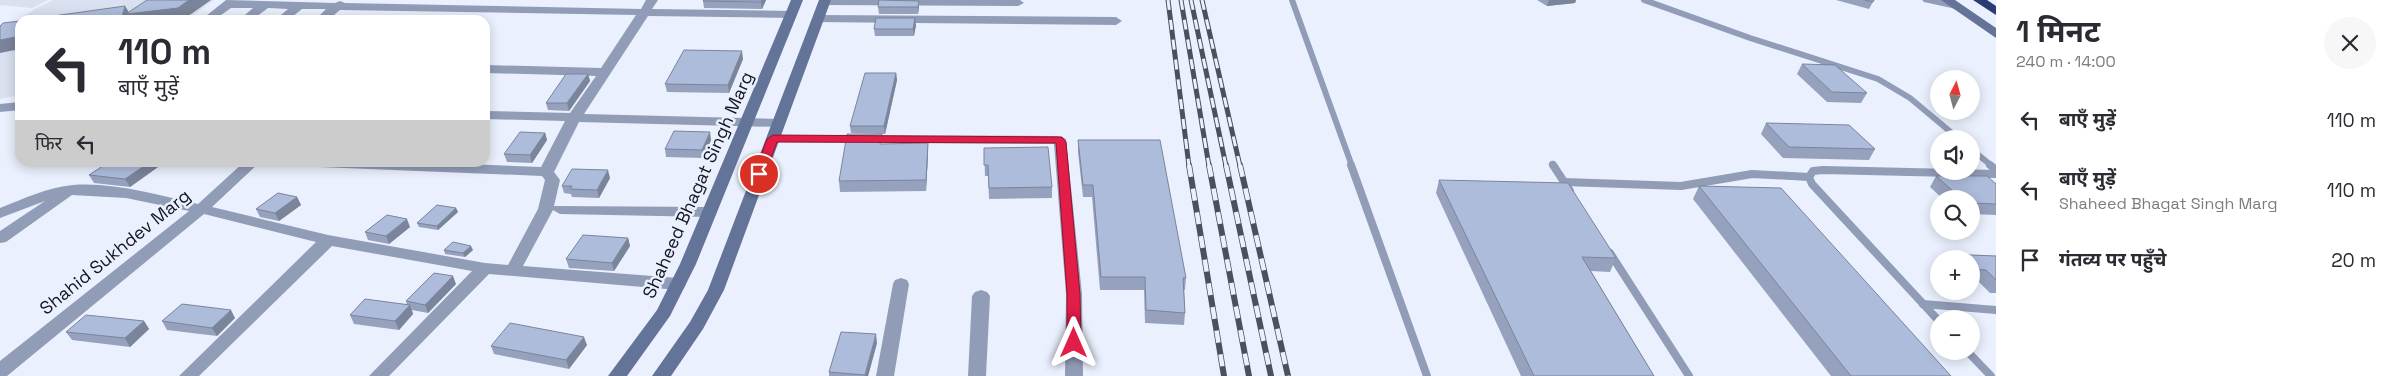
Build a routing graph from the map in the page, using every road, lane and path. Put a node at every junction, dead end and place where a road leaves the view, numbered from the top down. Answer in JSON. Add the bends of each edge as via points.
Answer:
{"nodes":[{"id":1,"x":797,"y":0,"type":"edge"},
{"id":2,"x":1292,"y":0,"type":"edge"},
{"id":3,"x":1644,"y":0,"type":"edge"},
{"id":4,"x":1928,"y":0,"type":"edge"},
{"id":5,"x":1979,"y":0,"type":"edge"},
{"id":6,"x":825,"y":1,"type":"edge"},
{"id":7,"x":231,"y":2,"type":"edge"},
{"id":8,"x":267,"y":3,"type":"edge"},
{"id":9,"x":302,"y":3,"type":"edge"},
{"id":10,"x":341,"y":3,"type":"edge"},
{"id":11,"x":1018,"y":3,"type":"dead end"},
{"id":12,"x":1951,"y":3,"type":"edge"},
{"id":13,"x":412,"y":4,"type":"edge"},
{"id":14,"x":649,"y":5,"type":"edge"},
{"id":15,"x":1996,"y":11,"type":"edge"},
{"id":16,"x":214,"y":15,"type":"edge"},
{"id":17,"x":251,"y":15,"type":"edge"},
{"id":18,"x":287,"y":15,"type":"edge"},
{"id":19,"x":327,"y":15,"type":"edge"},
{"id":20,"x":401,"y":15,"type":"edge"},
{"id":21,"x":792,"y":15,"type":"junction"},
{"id":22,"x":819,"y":20,"type":"junction"},
{"id":23,"x":1116,"y":21,"type":"dead end"},
{"id":24,"x":1996,"y":34,"type":"edge"},
{"id":25,"x":490,"y":69,"type":"edge"},
{"id":26,"x":605,"y":72,"type":"junction"},
{"id":27,"x":15,"y":106,"type":"edge"},
{"id":28,"x":0,"y":108,"type":"edge"},
{"id":29,"x":490,"y":115,"type":"edge"},
{"id":30,"x":574,"y":118,"type":"junction"},
{"id":31,"x":747,"y":122,"type":"junction"},
{"id":32,"x":779,"y":123,"type":"junction"},
{"id":33,"x":1948,"y":130,"type":"edge"},
{"id":34,"x":773,"y":139,"type":"junction"},
{"id":35,"x":1980,"y":157,"type":"edge"},
{"id":36,"x":1552,"y":164,"type":"dead end"},
{"id":37,"x":247,"y":167,"type":"edge"},
{"id":38,"x":420,"y":167,"type":"edge"},
{"id":39,"x":1996,"y":170,"type":"edge"},
{"id":40,"x":546,"y":172,"type":"junction"},
{"id":41,"x":1996,"y":174,"type":"edge"},
{"id":42,"x":1809,"y":177,"type":"junction"},
{"id":43,"x":1564,"y":182,"type":"junction"},
{"id":44,"x":72,"y":190,"type":"junction"},
{"id":45,"x":1575,"y":198,"type":"edge"},
{"id":46,"x":201,"y":209,"type":"junction"},
{"id":47,"x":560,"y":209,"type":"dead end"},
{"id":48,"x":708,"y":212,"type":"junction"},
{"id":49,"x":0,"y":213,"type":"edge"},
{"id":50,"x":0,"y":238,"type":"edge"},
{"id":51,"x":328,"y":240,"type":"junction"},
{"id":52,"x":1606,"y":247,"type":"edge"},
{"id":53,"x":485,"y":268,"type":"junction"},
{"id":54,"x":513,"y":270,"type":"junction"},
{"id":55,"x":678,"y":284,"type":"junction"},
{"id":56,"x":901,"y":284,"type":"dead end"},
{"id":57,"x":981,"y":296,"type":"dead end"},
{"id":58,"x":1923,"y":304,"type":"junction"},
{"id":59,"x":1996,"y":310,"type":"edge"},
{"id":60,"x":1930,"y":311,"type":"edge"},
{"id":61,"x":1976,"y":360,"type":"edge"},
{"id":62,"x":0,"y":371,"type":"edge"},
{"id":63,"x":188,"y":376,"type":"edge"},
{"id":64,"x":378,"y":376,"type":"edge"},
{"id":65,"x":617,"y":376,"type":"edge"},
{"id":66,"x":661,"y":376,"type":"edge"},
{"id":67,"x":885,"y":376,"type":"edge"},
{"id":68,"x":977,"y":376,"type":"edge"},
{"id":69,"x":1074,"y":376,"type":"edge"},
{"id":70,"x":1428,"y":376,"type":"edge"},
{"id":71,"x":1689,"y":376,"type":"edge"},
{"id":72,"x":1991,"y":376,"type":"edge"}],
"edges":[{"from":1,"to":21,"type":"street","name":"Shaheed Bhagat Singh Marg"},
{"from":2,"to":70,"type":"lane"},
{"from":3,"to":33,"type":"lane","via":[[1810,61],[1888,84]]},
{"from":4,"to":12,"type":"street"},
{"from":5,"to":15,"type":"highway"},
{"from":6,"to":11,"type":"street"},
{"from":6,"to":22,"type":"street"},
{"from":7,"to":8,"type":"street"},
{"from":7,"to":16,"type":"street"},
{"from":8,"to":9,"type":"street"},
{"from":8,"to":17,"type":"street"},
{"from":9,"to":10,"type":"street"},
{"from":9,"to":18,"type":"street"},
{"from":10,"to":13,"type":"street"},
{"from":10,"to":19,"type":"street"},
{"from":12,"to":24,"type":"street"},
{"from":13,"to":14,"type":"street"},
{"from":13,"to":20,"type":"street"},
{"from":14,"to":21,"type":"street"},
{"from":14,"to":26,"type":"street"},
{"from":21,"to":31,"type":"street","name":"Shaheed Bhagat Singh Marg"},
{"from":22,"to":23,"type":"street"},
{"from":22,"to":32,"type":"street"},
{"from":25,"to":26,"type":"street"},
{"from":26,"to":30,"type":"street"},
{"from":27,"to":28,"type":"street"},
{"from":29,"to":30,"type":"street"},
{"from":30,"to":31,"type":"street"},
{"from":30,"to":40,"type":"street"},
{"from":31,"to":32,"type":"street"},
{"from":31,"to":48,"type":"street","name":"Shaheed Bhagat Singh Marg"},
{"from":32,"to":34,"type":"street"},
{"from":34,"to":66,"type":"street","via":[[716,290],[697,325]]},
{"from":34,"to":69,"type":"street","via":[[1061,142],[1074,294]]},
{"from":35,"to":39,"type":"lane"},
{"from":36,"to":43,"type":"lane"},
{"from":37,"to":46,"type":"street","name":"Shahid Sukhdev Marg"},
{"from":38,"to":40,"type":"street"},
{"from":40,"to":54,"type":"street","via":[[553,180],[546,209]]},
{"from":41,"to":42,"type":"lane","via":[[1824,170],[1813,171]]},
{"from":42,"to":43,"type":"lane","via":[[1752,174],[1681,186]]},
{"from":42,"to":58,"type":"lane"},
{"from":43,"to":45,"type":"lane"},
{"from":44,"to":46,"type":"street","via":[[126,193]]},
{"from":44,"to":49,"type":"street"},
{"from":44,"to":50,"type":"street"},
{"from":46,"to":51,"type":"street"},
{"from":46,"to":62,"type":"street","name":"Shahid Sukhdev Marg"},
{"from":47,"to":48,"type":"street"},
{"from":48,"to":55,"type":"street","name":"Shaheed Bhagat Singh Marg"},
{"from":51,"to":53,"type":"street"},
{"from":51,"to":63,"type":"street"},
{"from":52,"to":71,"type":"lane"},
{"from":53,"to":54,"type":"street"},
{"from":53,"to":64,"type":"street"},
{"from":54,"to":55,"type":"street"},
{"from":55,"to":65,"type":"street","name":"Shaheed Bhagat Singh Marg","via":[[664,312]]},
{"from":56,"to":67,"type":"street"},
{"from":57,"to":68,"type":"street"},
{"from":58,"to":59,"type":"lane"},
{"from":58,"to":60,"type":"lane"},
{"from":61,"to":72,"type":"lane"}]}
